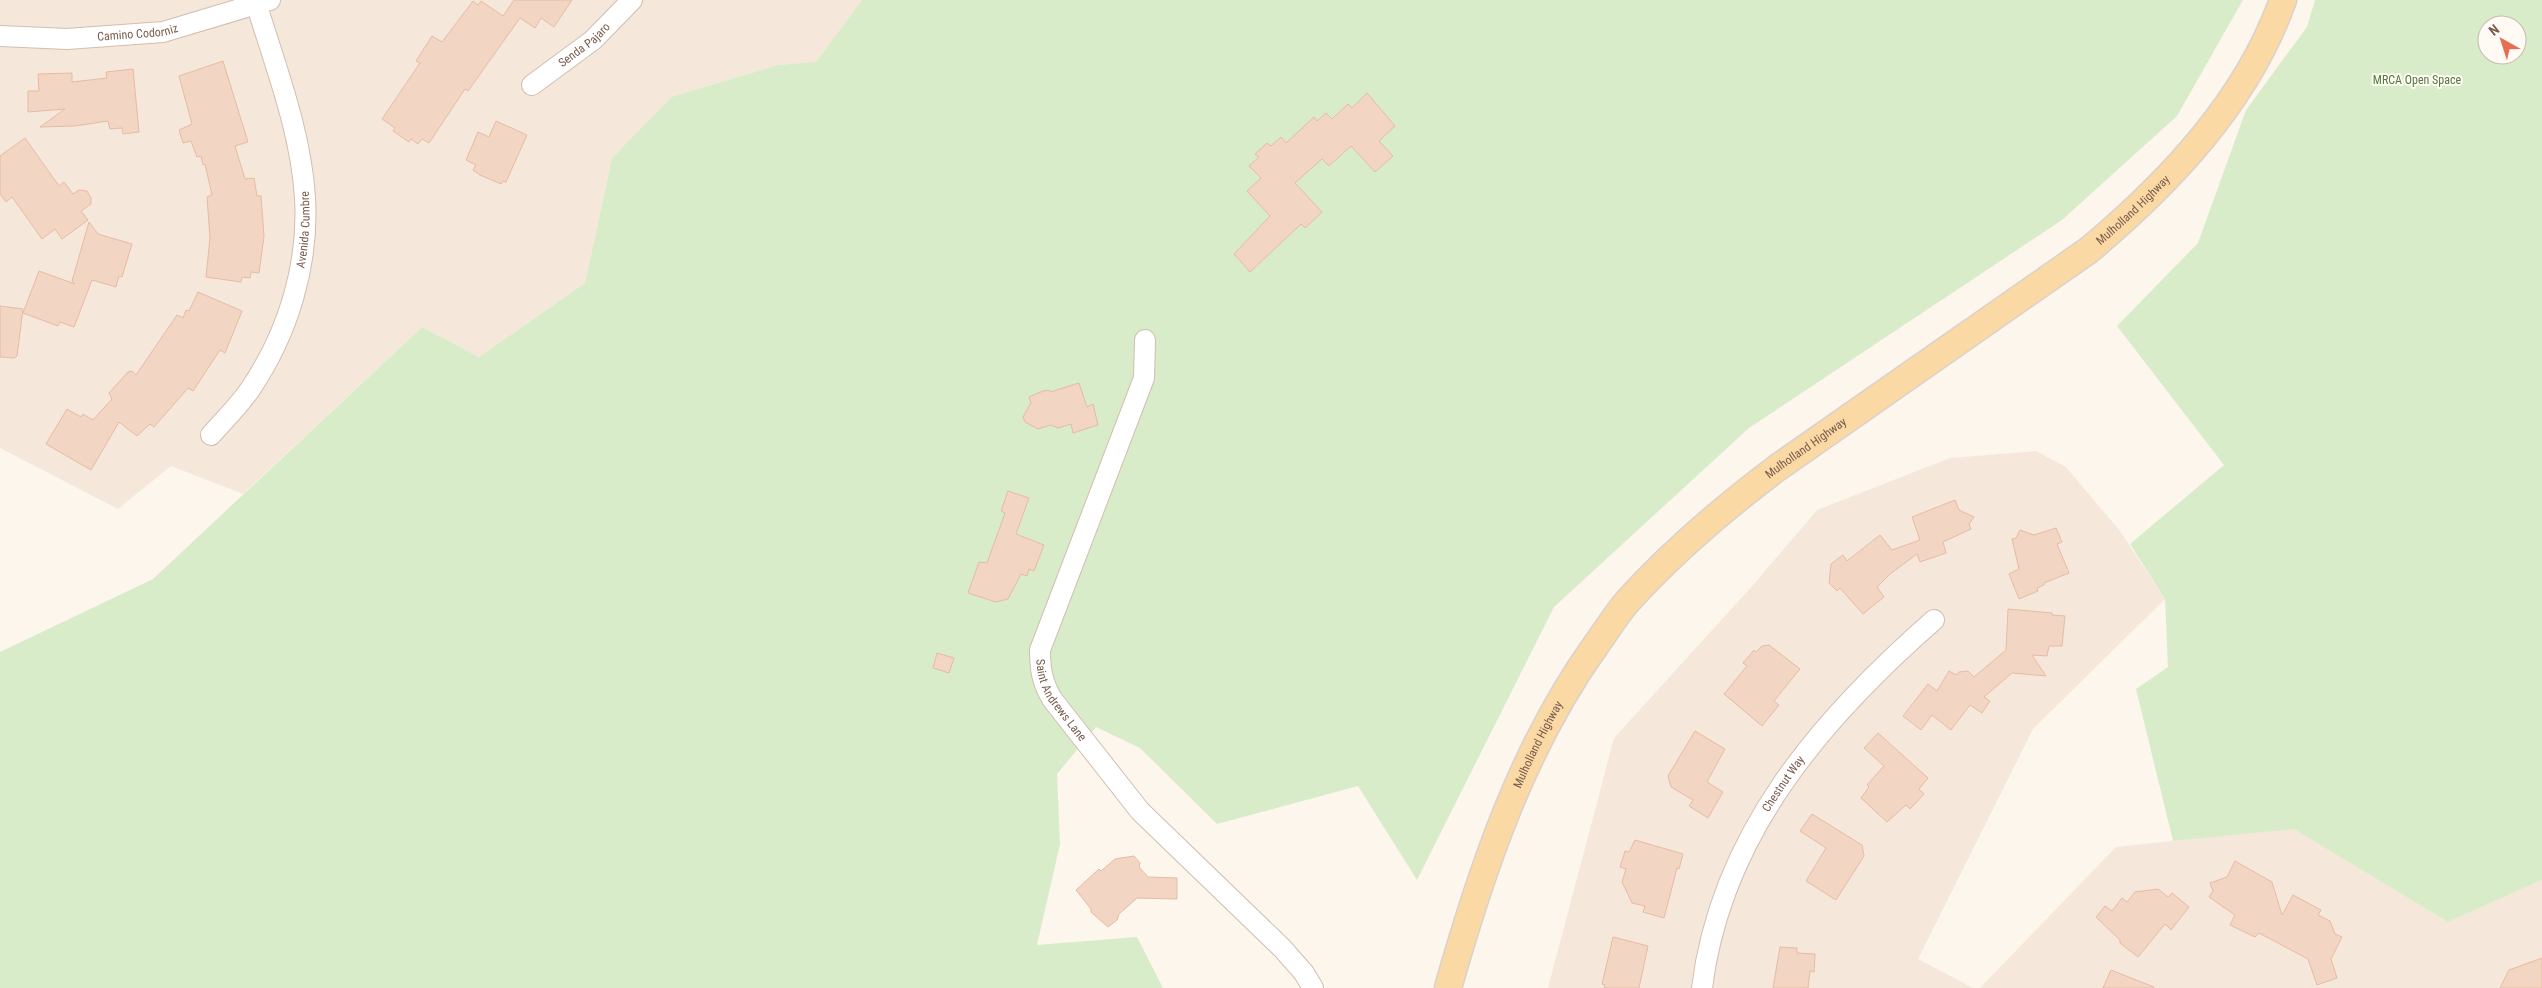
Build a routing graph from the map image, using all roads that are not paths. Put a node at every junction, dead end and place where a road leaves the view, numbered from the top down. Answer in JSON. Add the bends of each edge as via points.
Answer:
{"nodes":[{"id":1,"x":632,"y":0,"type":"edge"},
{"id":2,"x":2283,"y":0,"type":"edge"},
{"id":3,"x":264,"y":3,"type":"edge"},
{"id":4,"x":0,"y":36,"type":"edge"},
{"id":5,"x":532,"y":85,"type":"dead end"},
{"id":6,"x":1145,"y":340,"type":"dead end"},
{"id":7,"x":211,"y":435,"type":"dead end"},
{"id":8,"x":1934,"y":620,"type":"dead end"},
{"id":9,"x":1313,"y":988,"type":"edge"},
{"id":10,"x":1448,"y":988,"type":"edge"},
{"id":11,"x":1702,"y":988,"type":"edge"}],
"edges":[{"from":1,"to":5,"type":"street","name":"Senda Pajaro","via":[[593,40]]},
{"from":2,"to":10,"type":"main road","name":"Mulholland Highway","via":[[2269,35],[2220,116],[2156,192],[2090,250],[1738,497],[1627,603],[1576,673],[1543,730],[1492,851]]},
{"from":3,"to":4,"type":"street","name":"Camino Codorniz","via":[[163,32],[67,39]]},
{"from":3,"to":7,"type":"street","name":"Avenida Cumbre","via":[[294,129],[305,197],[303,258],[288,317],[272,352],[250,389]]},
{"from":6,"to":9,"type":"street","name":"Saint Andrews Lane","via":[[1144,378],[1040,650],[1040,669],[1052,699],[1140,811],[1282,948]]},
{"from":8,"to":11,"type":"street","name":"Chestnut Way","via":[[1894,655],[1819,733],[1781,785],[1754,832],[1723,902],[1706,956]]}]}
